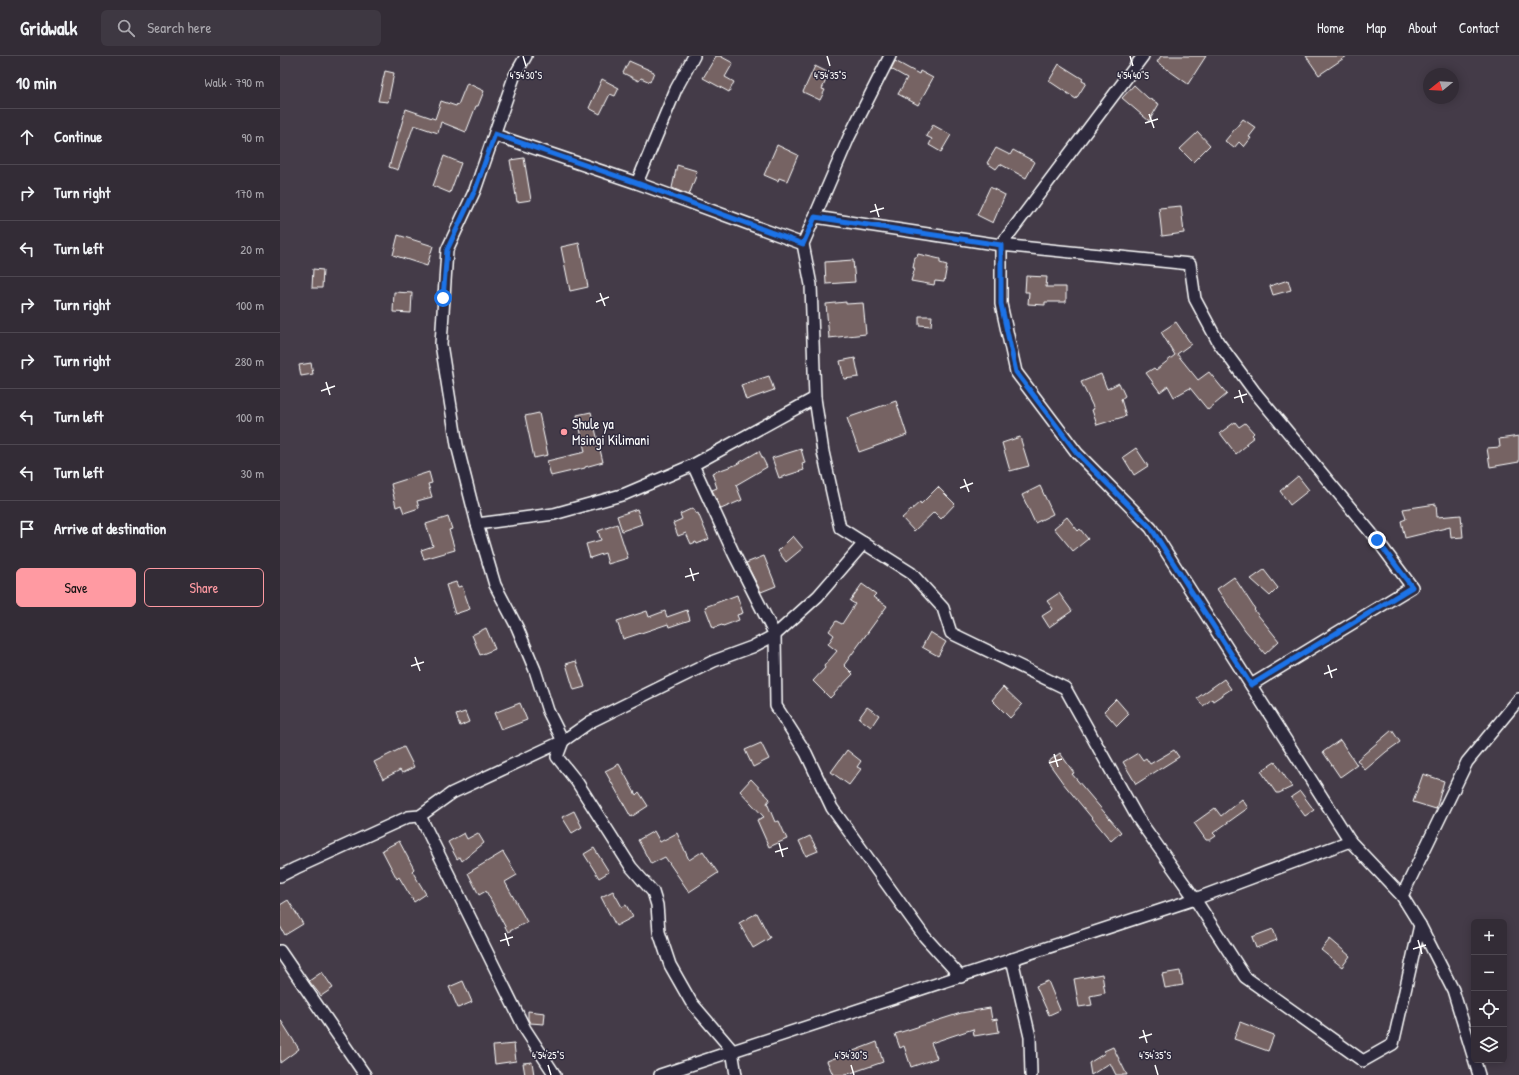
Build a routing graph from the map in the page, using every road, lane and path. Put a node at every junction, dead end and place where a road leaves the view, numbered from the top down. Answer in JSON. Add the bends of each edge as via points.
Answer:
{"nodes":[{"id":1,"x":526,"y":56,"type":"edge"},
{"id":2,"x":694,"y":56,"type":"edge"},
{"id":3,"x":890,"y":56,"type":"edge"},
{"id":4,"x":1143,"y":56,"type":"edge"},
{"id":5,"x":495,"y":134,"type":"junction"},
{"id":6,"x":637,"y":183,"type":"junction"},
{"id":7,"x":815,"y":217,"type":"junction"},
{"id":8,"x":803,"y":244,"type":"junction"},
{"id":9,"x":1001,"y":245,"type":"junction"},
{"id":10,"x":815,"y":398,"type":"junction"},
{"id":11,"x":693,"y":465,"type":"junction"},
{"id":12,"x":477,"y":524,"type":"junction"},
{"id":13,"x":864,"y":543,"type":"junction"},
{"id":14,"x":775,"y":635,"type":"junction"},
{"id":15,"x":1251,"y":685,"type":"junction"},
{"id":16,"x":1519,"y":699,"type":"edge"},
{"id":17,"x":563,"y":741,"type":"junction"},
{"id":18,"x":420,"y":816,"type":"junction"},
{"id":19,"x":1350,"y":841,"type":"junction"},
{"id":20,"x":280,"y":876,"type":"edge"},
{"id":21,"x":1402,"y":896,"type":"junction"},
{"id":22,"x":1194,"y":899,"type":"junction"},
{"id":23,"x":1420,"y":925,"type":"junction"},
{"id":24,"x":280,"y":951,"type":"edge"},
{"id":25,"x":1012,"y":959,"type":"junction"},
{"id":26,"x":961,"y":977,"type":"junction"},
{"id":27,"x":732,"y":1050,"type":"junction"},
{"id":28,"x":364,"y":1075,"type":"edge"},
{"id":29,"x":555,"y":1075,"type":"edge"},
{"id":30,"x":660,"y":1075,"type":"edge"},
{"id":31,"x":736,"y":1075,"type":"edge"},
{"id":32,"x":1031,"y":1075,"type":"edge"},
{"id":33,"x":1478,"y":1075,"type":"edge"}],
"edges":[{"from":1,"to":5,"type":"street","via":[[514,77]]},
{"from":2,"to":6,"type":"street","via":[[676,89]]},
{"from":3,"to":7,"type":"street","via":[[848,137]]},
{"from":4,"to":9,"type":"street"},
{"from":5,"to":6,"type":"street"},
{"from":5,"to":12,"type":"street","via":[[475,190],[447,250],[441,344],[457,445]]},
{"from":6,"to":8,"type":"street"},
{"from":7,"to":8,"type":"street"},
{"from":7,"to":9,"type":"street"},
{"from":8,"to":10,"type":"street","via":[[811,285]]},
{"from":9,"to":15,"type":"street","via":[[1001,304],[1016,372],[1077,453],[1151,528]]},
{"from":9,"to":15,"type":"street","via":[[1190,264],[1195,299],[1218,342],[1254,391],[1377,540],[1412,587]]},
{"from":10,"to":11,"type":"street"},
{"from":10,"to":13,"type":"street","via":[[823,452],[840,528]]},
{"from":11,"to":12,"type":"street","via":[[626,494],[554,514]]},
{"from":11,"to":14,"type":"street"},
{"from":12,"to":17,"type":"street","via":[[495,585],[517,627],[548,711]]},
{"from":13,"to":14,"type":"street","via":[[818,596]]},
{"from":13,"to":22,"type":"street","via":[[911,573],[943,608],[951,633],[1065,688],[1137,817]]},
{"from":14,"to":17,"type":"street","via":[[677,678],[590,722]]},
{"from":14,"to":26,"type":"street","via":[[776,706],[806,753],[832,808],[924,936]]},
{"from":15,"to":19,"type":"street"},
{"from":16,"to":21,"type":"street","via":[[1467,762]]},
{"from":17,"to":18,"type":"street","via":[[452,793]]},
{"from":17,"to":27,"type":"street","via":[[557,757],[631,867],[652,892],[657,905],[659,932],[680,985],[691,1002]]},
{"from":18,"to":20,"type":"street","via":[[408,817]]},
{"from":18,"to":29,"type":"street","via":[[525,1029]]},
{"from":19,"to":21,"type":"street"},
{"from":19,"to":22,"type":"street"},
{"from":21,"to":23,"type":"street"},
{"from":22,"to":23,"type":"street","via":[[1245,977],[1364,1061],[1393,1044]]},
{"from":22,"to":25,"type":"street"},
{"from":23,"to":33,"type":"street","via":[[1453,990]]},
{"from":24,"to":28,"type":"street"},
{"from":25,"to":26,"type":"street"},
{"from":25,"to":32,"type":"street","via":[[1030,1037]]},
{"from":26,"to":27,"type":"street"},
{"from":27,"to":30,"type":"street"},
{"from":27,"to":31,"type":"street"}]}
